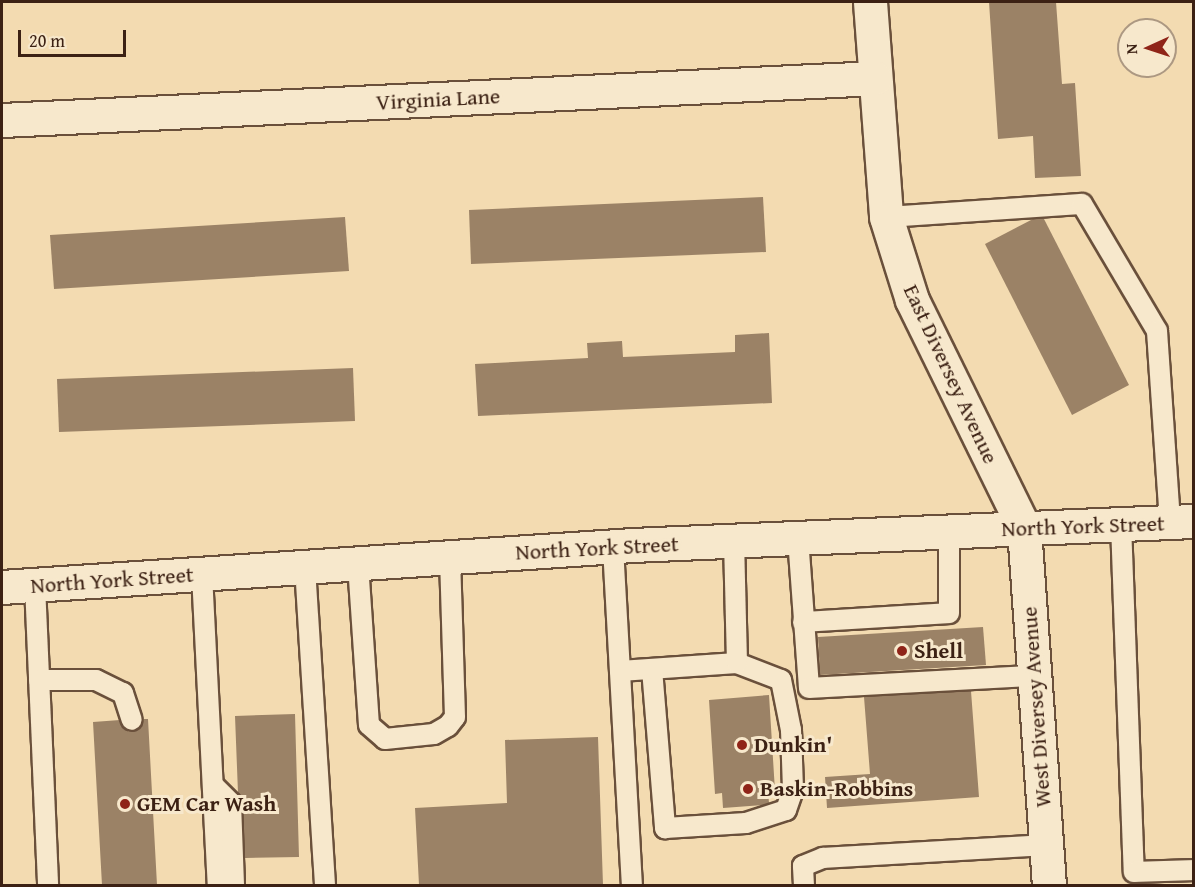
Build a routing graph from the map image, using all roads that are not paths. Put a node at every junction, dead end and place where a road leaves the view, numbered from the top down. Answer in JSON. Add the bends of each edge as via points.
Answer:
{"nodes":[{"id":1,"x":870,"y":2,"type":"edge"},
{"id":2,"x":875,"y":78,"type":"junction"},
{"id":3,"x":2,"y":120,"type":"edge"},
{"id":4,"x":886,"y":217,"type":"junction"},
{"id":5,"x":1182,"y":521,"type":"edge"},
{"id":6,"x":1121,"y":524,"type":"junction"},
{"id":7,"x":1024,"y":528,"type":"junction"},
{"id":8,"x":949,"y":531,"type":"junction"},
{"id":9,"x":798,"y":538,"type":"junction"},
{"id":10,"x":734,"y":541,"type":"junction"},
{"id":11,"x":613,"y":547,"type":"junction"},
{"id":12,"x":450,"y":557,"type":"junction"},
{"id":13,"x":358,"y":564,"type":"junction"},
{"id":14,"x":305,"y":567,"type":"junction"},
{"id":15,"x":202,"y":574,"type":"junction"},
{"id":16,"x":35,"y":585,"type":"junction"},
{"id":17,"x":2,"y":587,"type":"edge"},
{"id":18,"x":803,"y":622,"type":"junction"},
{"id":19,"x":737,"y":663,"type":"junction"},
{"id":20,"x":652,"y":669,"type":"junction"},
{"id":21,"x":620,"y":671,"type":"junction"},
{"id":22,"x":1034,"y":676,"type":"junction"},
{"id":23,"x":39,"y":680,"type":"junction"},
{"id":24,"x":132,"y":720,"type":"dead end"},
{"id":25,"x":213,"y":785,"type":"junction"},
{"id":26,"x":320,"y":809,"type":"junction"},
{"id":27,"x":1046,"y":845,"type":"junction"},
{"id":28,"x":1194,"y":870,"type":"edge"},
{"id":29,"x":48,"y":885,"type":"edge"},
{"id":30,"x":218,"y":885,"type":"edge"},
{"id":31,"x":234,"y":885,"type":"edge"},
{"id":32,"x":315,"y":885,"type":"edge"},
{"id":33,"x":325,"y":885,"type":"edge"},
{"id":34,"x":632,"y":885,"type":"edge"},
{"id":35,"x":804,"y":885,"type":"edge"},
{"id":36,"x":1048,"y":885,"type":"edge"}],
"edges":[{"from":1,"to":2,"type":"street","name":"East Diversey Avenue"},
{"from":2,"to":3,"type":"street","name":"Virginia Lane"},
{"from":2,"to":4,"type":"street","name":"East Diversey Avenue"},
{"from":4,"to":5,"type":"lane","via":[[1082,204],[1157,331]]},
{"from":4,"to":7,"type":"street","name":"East Diversey Avenue","via":[[912,300]]},
{"from":5,"to":6,"type":"street","name":"North York Street"},
{"from":6,"to":7,"type":"street","name":"North York Street"},
{"from":6,"to":28,"type":"lane","via":[[1134,872]]},
{"from":7,"to":8,"type":"street","name":"North York Street"},
{"from":7,"to":22,"type":"street","name":"West Diversey Avenue"},
{"from":8,"to":9,"type":"street","name":"North York Street"},
{"from":8,"to":18,"type":"lane","via":[[949,613]]},
{"from":9,"to":10,"type":"street","name":"North York Street"},
{"from":9,"to":18,"type":"lane"},
{"from":10,"to":11,"type":"street","name":"North York Street"},
{"from":10,"to":19,"type":"lane"},
{"from":11,"to":12,"type":"street","name":"North York Street"},
{"from":11,"to":21,"type":"lane"},
{"from":12,"to":13,"type":"street","name":"North York Street"},
{"from":12,"to":13,"type":"lane","via":[[455,717],[434,734],[385,739],[369,725]]},
{"from":13,"to":14,"type":"street","name":"North York Street"},
{"from":14,"to":15,"type":"street","name":"North York Street"},
{"from":14,"to":26,"type":"lane"},
{"from":15,"to":16,"type":"street","name":"North York Street"},
{"from":15,"to":25,"type":"lane"},
{"from":16,"to":17,"type":"street","name":"North York Street"},
{"from":16,"to":23,"type":"lane"},
{"from":18,"to":22,"type":"lane","via":[[808,688]]},
{"from":19,"to":20,"type":"lane"},
{"from":19,"to":20,"type":"lane","via":[[781,680],[791,730],[793,790],[786,810],[746,823],[665,828]]},
{"from":20,"to":21,"type":"lane"},
{"from":21,"to":34,"type":"lane"},
{"from":22,"to":27,"type":"street","name":"West Diversey Avenue"},
{"from":23,"to":24,"type":"lane","via":[[96,680],[123,693]]},
{"from":23,"to":29,"type":"lane"},
{"from":25,"to":30,"type":"lane"},
{"from":25,"to":31,"type":"lane","via":[[231,803]]},
{"from":26,"to":32,"type":"lane"},
{"from":26,"to":33,"type":"lane"},
{"from":27,"to":35,"type":"lane","via":[[823,858],[803,866]]},
{"from":27,"to":36,"type":"street","name":"West Diversey Avenue"}]}
